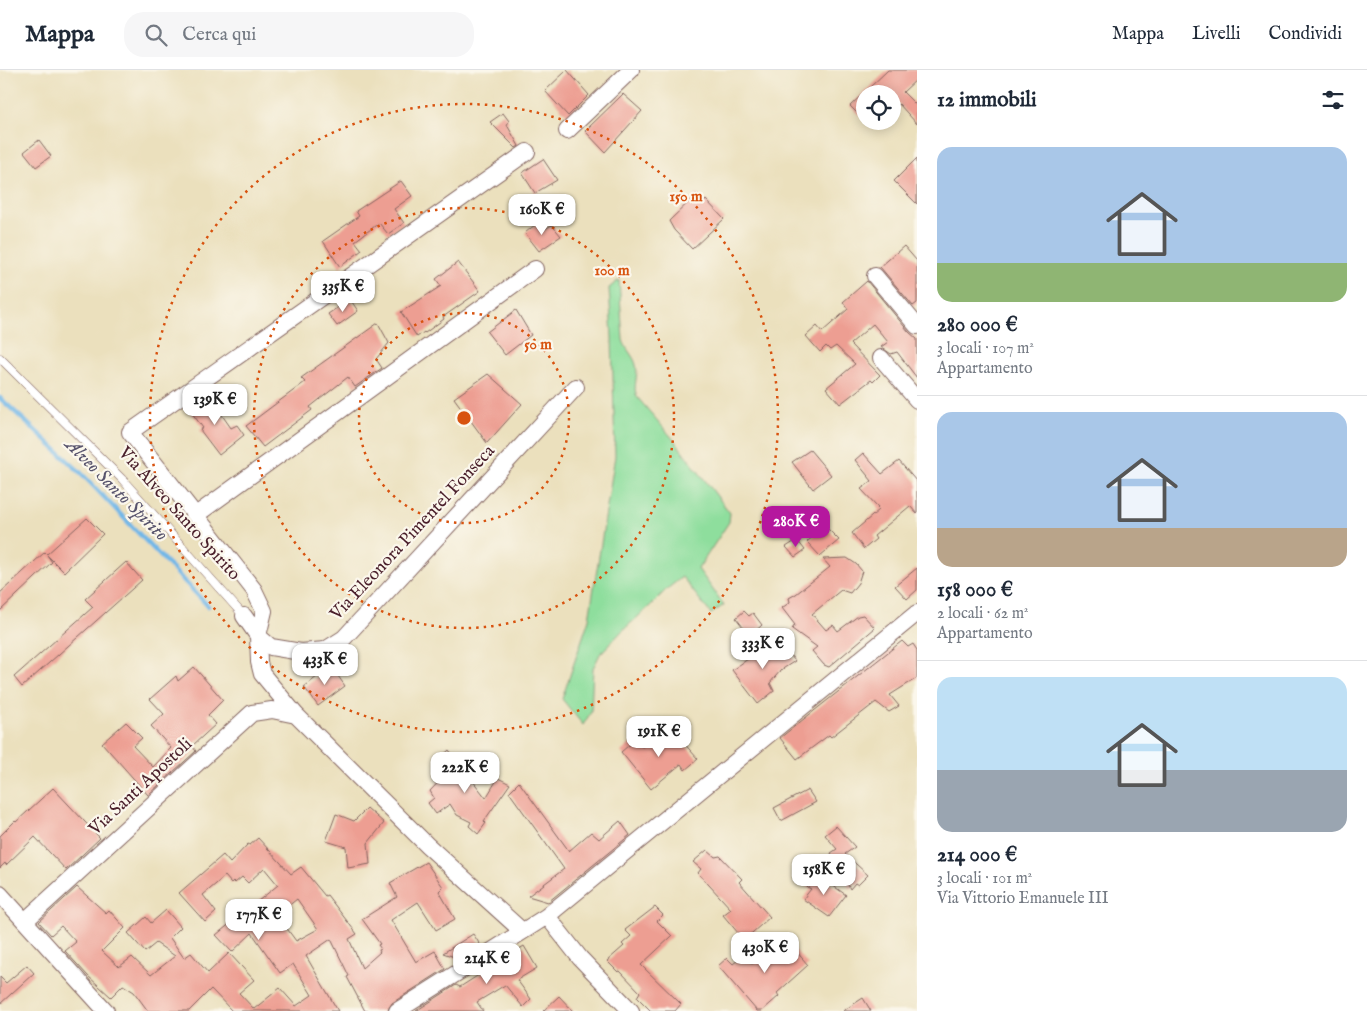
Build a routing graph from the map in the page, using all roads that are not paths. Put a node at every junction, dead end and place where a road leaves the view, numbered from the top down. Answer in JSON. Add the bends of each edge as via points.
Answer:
{"nodes":[{"id":1,"x":631,"y":70,"type":"edge"},
{"id":2,"x":567,"y":131,"type":"dead end"},
{"id":3,"x":528,"y":152,"type":"dead end"},
{"id":4,"x":534,"y":269,"type":"dead end"},
{"id":5,"x":875,"y":276,"type":"dead end"},
{"id":6,"x":917,"y":326,"type":"edge"},
{"id":7,"x":0,"y":358,"type":"edge"},
{"id":8,"x":881,"y":358,"type":"dead end"},
{"id":9,"x":576,"y":387,"type":"dead end"},
{"id":10,"x":917,"y":400,"type":"edge"},
{"id":11,"x":196,"y":515,"type":"junction"},
{"id":12,"x":917,"y":613,"type":"edge"},
{"id":13,"x":244,"y":616,"type":"joint"},
{"id":14,"x":258,"y":636,"type":"junction"},
{"id":15,"x":296,"y":715,"type":"junction"},
{"id":16,"x":0,"y":894,"type":"edge"},
{"id":17,"x":547,"y":916,"type":"junction"},
{"id":18,"x":25,"y":921,"type":"junction"},
{"id":19,"x":522,"y":932,"type":"junction"},
{"id":20,"x":106,"y":1011,"type":"edge"},
{"id":21,"x":397,"y":1011,"type":"edge"},
{"id":22,"x":630,"y":1011,"type":"edge"}],
"edges":[{"from":1,"to":2,"type":"street"},
{"from":3,"to":11,"type":"street","via":[[130,432]]},
{"from":4,"to":11,"type":"street"},
{"from":5,"to":6,"type":"street"},
{"from":7,"to":13,"type":"lane","name":"Via Alveo Santo Spirito","via":[[122,479]]},
{"from":8,"to":10,"type":"street"},
{"from":9,"to":14,"type":"street","name":"Via Eleonora Pimentel Fonseca","via":[[344,638],[326,650],[301,652],[271,647]]},
{"from":11,"to":14,"type":"street","via":[[254,590],[264,611]]},
{"from":12,"to":17,"type":"street"},
{"from":13,"to":14,"type":"street","name":"Via Alveo Santo Spirito"},
{"from":14,"to":15,"type":"street","via":[[262,674]]},
{"from":15,"to":18,"type":"street","name":"Via Santi Apostoli","via":[[272,710],[252,713]]},
{"from":15,"to":19,"type":"street","via":[[427,845]]},
{"from":16,"to":18,"type":"street"},
{"from":17,"to":19,"type":"street"},
{"from":17,"to":22,"type":"street","via":[[580,958]]},
{"from":18,"to":20,"type":"street"},
{"from":19,"to":21,"type":"street"}]}
